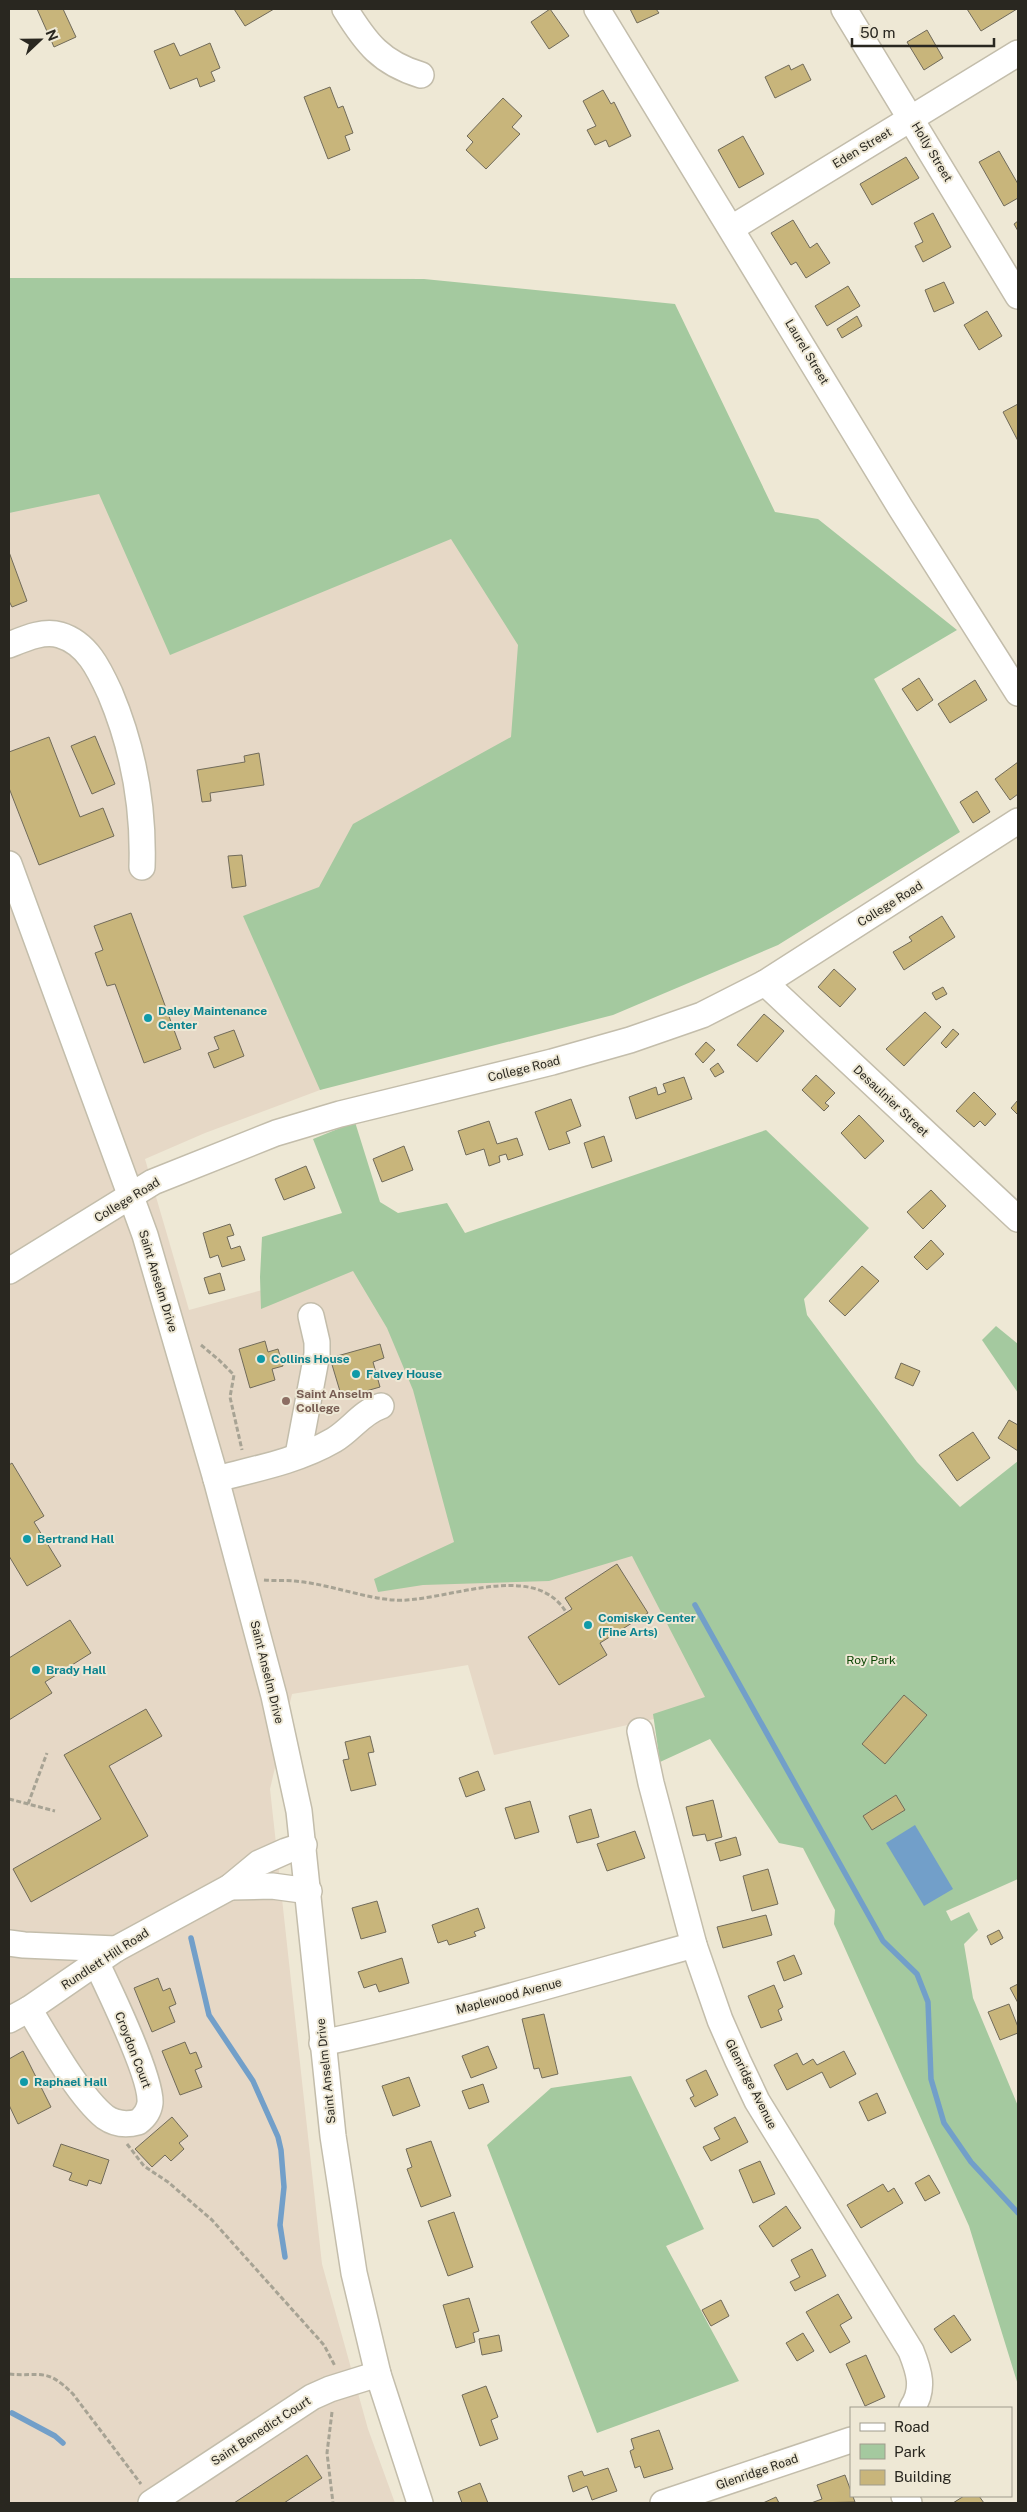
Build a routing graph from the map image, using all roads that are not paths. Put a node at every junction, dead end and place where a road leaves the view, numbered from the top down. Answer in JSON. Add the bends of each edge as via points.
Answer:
{"nodes":[{"id":1,"x":345,"y":9,"type":"edge"},
{"id":2,"x":598,"y":9,"type":"edge"},
{"id":3,"x":844,"y":9,"type":"edge"},
{"id":4,"x":1018,"y":53,"type":"edge"},
{"id":5,"x":421,"y":75,"type":"dead end"},
{"id":6,"x":911,"y":118,"type":"junction"},
{"id":7,"x":732,"y":228,"type":"junction"},
{"id":8,"x":1018,"y":296,"type":"edge"},
{"id":9,"x":9,"y":645,"type":"edge"},
{"id":10,"x":1018,"y":693,"type":"edge"},
{"id":11,"x":1018,"y":821,"type":"edge"},
{"id":12,"x":9,"y":864,"type":"edge"},
{"id":13,"x":142,"y":867,"type":"dead end"},
{"id":14,"x":15,"y":902,"type":"edge"},
{"id":15,"x":765,"y":983,"type":"junction"},
{"id":16,"x":131,"y":1196,"type":"junction"},
{"id":17,"x":1018,"y":1218,"type":"edge"},
{"id":18,"x":9,"y":1271,"type":"edge"},
{"id":19,"x":311,"y":1316,"type":"dead end"},
{"id":20,"x":381,"y":1406,"type":"dead end"},
{"id":21,"x":298,"y":1455,"type":"junction"},
{"id":22,"x":216,"y":1478,"type":"junction"},
{"id":23,"x":640,"y":1730,"type":"dead end"},
{"id":24,"x":304,"y":1845,"type":"junction"},
{"id":25,"x":230,"y":1887,"type":"junction"},
{"id":26,"x":309,"y":1891,"type":"junction"},
{"id":27,"x":9,"y":1943,"type":"edge"},
{"id":28,"x":694,"y":1945,"type":"junction"},
{"id":29,"x":106,"y":1956,"type":"junction"},
{"id":30,"x":19,"y":2015,"type":"edge"},
{"id":31,"x":322,"y":2043,"type":"junction"},
{"id":32,"x":378,"y":2374,"type":"junction"},
{"id":33,"x":913,"y":2407,"type":"edge"},
{"id":34,"x":850,"y":2440,"type":"edge"},
{"id":35,"x":152,"y":2502,"type":"edge"},
{"id":36,"x":420,"y":2503,"type":"edge"},
{"id":37,"x":663,"y":2503,"type":"edge"}],
"edges":[{"from":1,"to":5,"type":"street","via":[[380,55],[390,63]]},
{"from":2,"to":7,"type":"street","name":"Laurel Street"},
{"from":3,"to":6,"type":"street","name":"Holly Street"},
{"from":4,"to":6,"type":"street","name":"Eden Street"},
{"from":6,"to":7,"type":"street","name":"Eden Street"},
{"from":6,"to":8,"type":"street","name":"Holly Street"},
{"from":7,"to":10,"type":"street","name":"Laurel Street","via":[[900,506]]},
{"from":9,"to":13,"type":"street","via":[[48,633],[59,634],[76,642],[91,657],[114,704],[133,757],[140,806]]},
{"from":11,"to":15,"type":"street","name":"College Road"},
{"from":12,"to":14,"type":"street","name":"Saint Anselm Drive"},
{"from":14,"to":16,"type":"street","name":"Saint Anselm Drive"},
{"from":15,"to":16,"type":"street","name":"College Road","via":[[702,1015],[630,1040],[276,1133],[153,1182]]},
{"from":15,"to":17,"type":"street","name":"Desaulnier Street"},
{"from":16,"to":18,"type":"street","name":"College Road"},
{"from":16,"to":22,"type":"street","name":"Saint Anselm Drive"},
{"from":19,"to":21,"type":"street","via":[[317,1354]]},
{"from":20,"to":21,"type":"street","via":[[370,1411],[335,1440]]},
{"from":21,"to":22,"type":"street"},
{"from":22,"to":24,"type":"street","name":"Saint Anselm Drive","via":[[290,1764]]},
{"from":23,"to":28,"type":"street","name":"Glenridge Avenue"},
{"from":24,"to":25,"type":"street","name":"Rundlett Hill Road","via":[[259,1863]]},
{"from":24,"to":26,"type":"street","name":"Saint Anselm Drive"},
{"from":25,"to":26,"type":"street","name":"Rundlett Hill Road","via":[[272,1886]]},
{"from":25,"to":29,"type":"street","name":"Rundlett Hill Road"},
{"from":26,"to":31,"type":"street","name":"Saint Anselm Drive"},
{"from":27,"to":29,"type":"street"},
{"from":28,"to":31,"type":"street","name":"Maplewood Avenue"},
{"from":28,"to":33,"type":"street","name":"Glenridge Avenue","via":[[720,2020],[757,2101],[911,2351],[920,2382],[919,2398]]},
{"from":29,"to":30,"type":"street","name":"Rundlett Hill Road"},
{"from":29,"to":30,"type":"street","name":"Croydon Court","via":[[126,2030],[149,2092],[150,2103],[144,2118],[124,2124],[105,2116]]},
{"from":31,"to":32,"type":"street","name":"Saint Anselm Drive","via":[[345,2221]]},
{"from":32,"to":35,"type":"street","name":"Saint Benedict Court","via":[[336,2386],[295,2407]]},
{"from":32,"to":36,"type":"street","name":"Saint Anselm Drive"},
{"from":34,"to":37,"type":"street","name":"Glenridge Road"}]}
